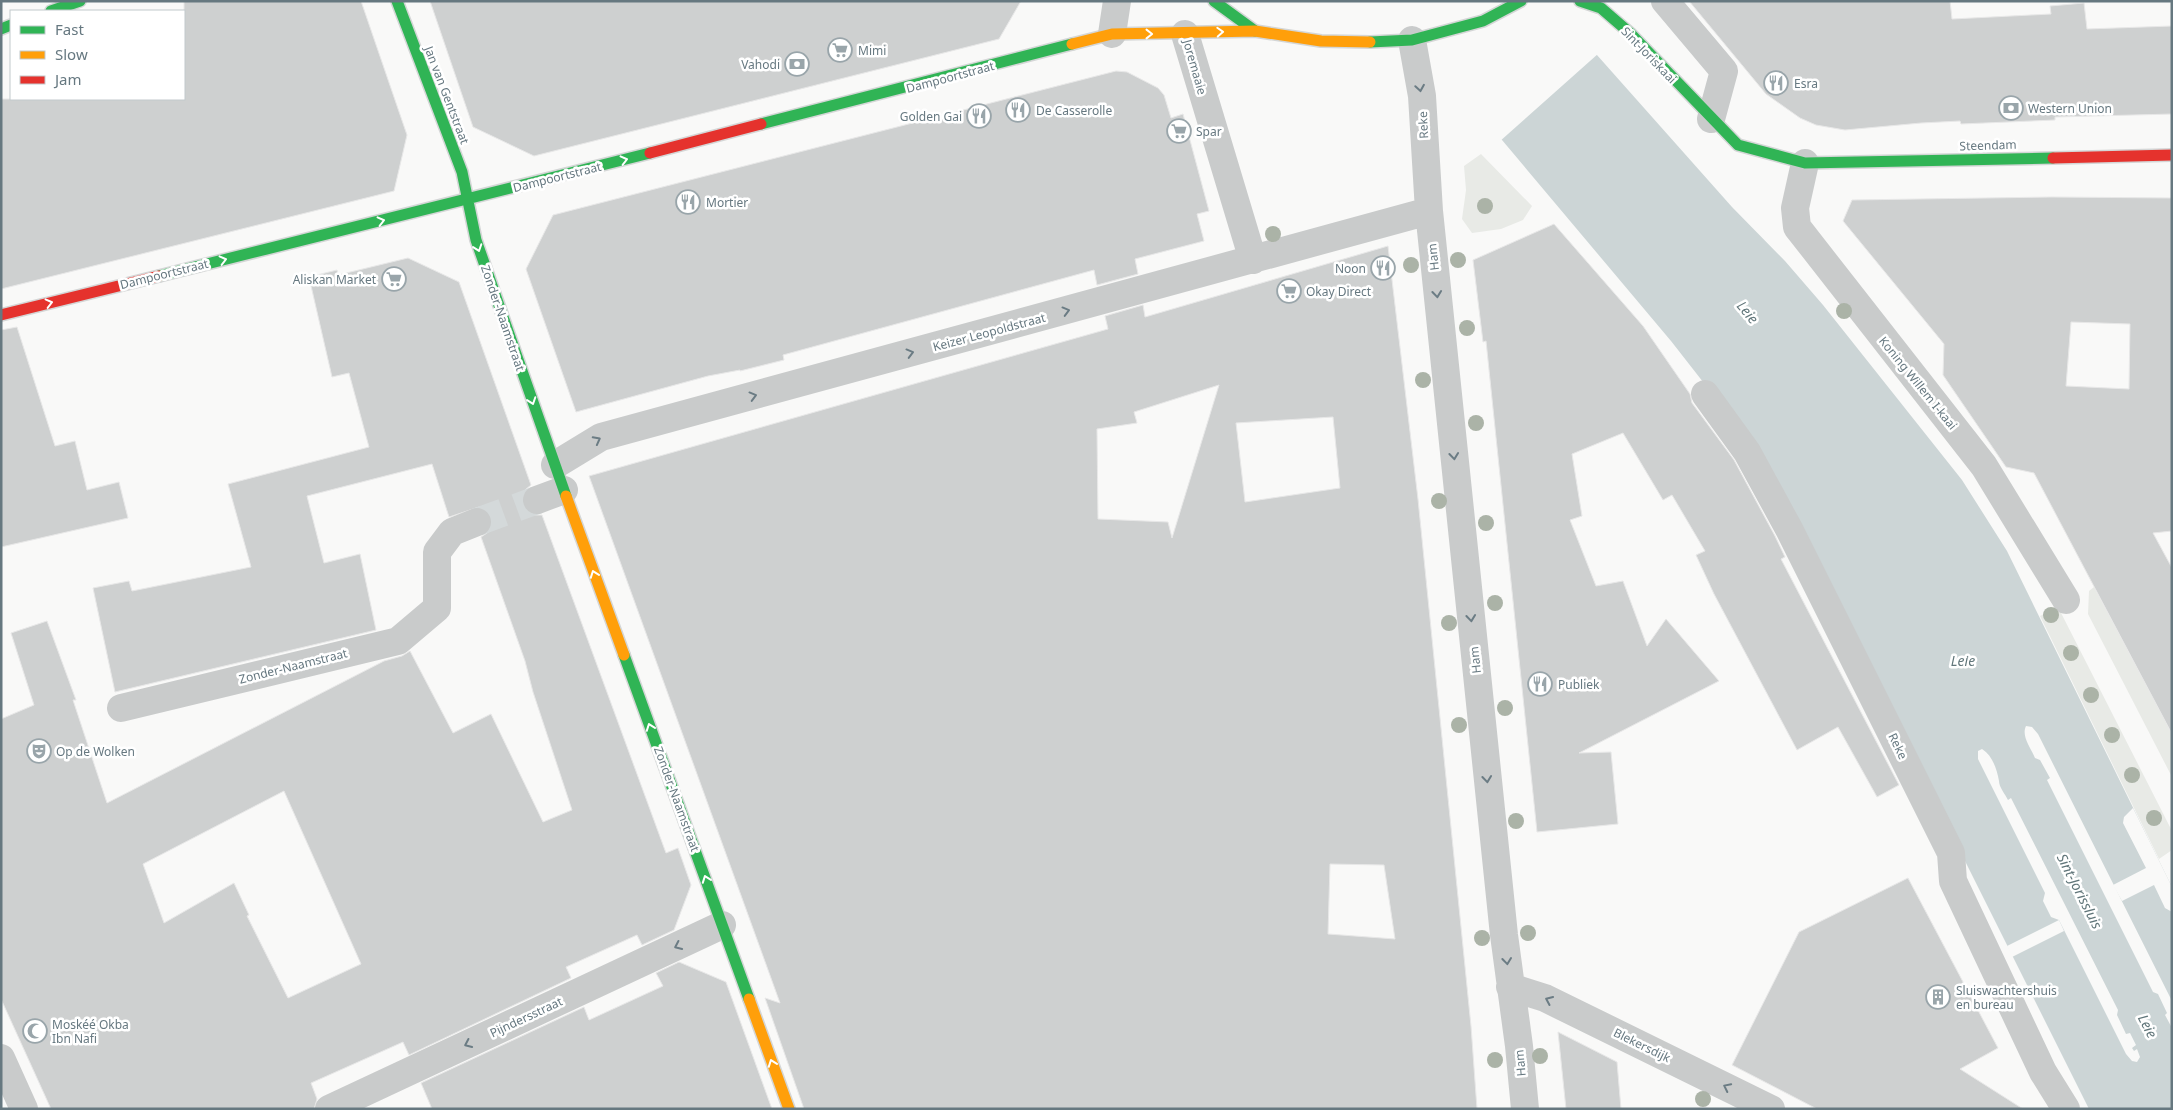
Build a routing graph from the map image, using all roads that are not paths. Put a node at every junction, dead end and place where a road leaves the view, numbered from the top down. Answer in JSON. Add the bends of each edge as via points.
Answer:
{"nodes":[{"id":1,"x":80,"y":1,"type":"edge"},
{"id":2,"x":397,"y":1,"type":"edge"},
{"id":3,"x":1117,"y":1,"type":"edge"},
{"id":4,"x":1214,"y":1,"type":"edge"},
{"id":5,"x":1522,"y":1,"type":"edge"},
{"id":6,"x":1580,"y":1,"type":"edge"},
{"id":7,"x":1665,"y":1,"type":"edge"},
{"id":8,"x":54,"y":10,"type":"edge"},
{"id":9,"x":1256,"y":30,"type":"junction"},
{"id":10,"x":1112,"y":34,"type":"junction"},
{"id":11,"x":1186,"y":34,"type":"junction"},
{"id":12,"x":1412,"y":40,"type":"junction"},
{"id":13,"x":1711,"y":119,"type":"junction"},
{"id":14,"x":2172,"y":155,"type":"edge"},
{"id":15,"x":1805,"y":163,"type":"junction"},
{"id":16,"x":468,"y":200,"type":"junction"},
{"id":17,"x":1429,"y":211,"type":"junction"},
{"id":18,"x":1253,"y":260,"type":"junction"},
{"id":19,"x":1,"y":314,"type":"edge"},
{"id":20,"x":1705,"y":394,"type":"dead end"},
{"id":21,"x":559,"y":478,"type":"junction"},
{"id":22,"x":537,"y":500,"type":"tunnel mouth"},
{"id":23,"x":477,"y":522,"type":"tunnel mouth"},
{"id":24,"x":2066,"y":600,"type":"dead end"},
{"id":25,"x":121,"y":708,"type":"dead end"},
{"id":26,"x":722,"y":925,"type":"junction"},
{"id":27,"x":1510,"y":987,"type":"junction"},
{"id":28,"x":1,"y":1058,"type":"edge"},
{"id":29,"x":24,"y":1109,"type":"edge"},
{"id":30,"x":330,"y":1109,"type":"edge"},
{"id":31,"x":789,"y":1109,"type":"edge"},
{"id":32,"x":1524,"y":1109,"type":"edge"},
{"id":33,"x":1771,"y":1109,"type":"edge"},
{"id":34,"x":2066,"y":1109,"type":"edge"}],
"edges":[{"from":1,"to":8,"type":"street"},
{"from":2,"to":16,"type":"street","name":"Jan van Gentstraat","via":[[462,172]]},
{"from":3,"to":10,"type":"street"},
{"from":4,"to":9,"type":"street"},
{"from":5,"to":12,"type":"street","name":"Joremaaie","via":[[1483,21]]},
{"from":6,"to":13,"type":"street","name":"Sint-Joriskaai","via":[[1601,8],[1631,34]]},
{"from":7,"to":13,"type":"street","via":[[1724,71]]},
{"from":11,"to":9,"type":"street","name":"Joremaaie","one_way":true},
{"from":9,"to":12,"type":"street","name":"Joremaaie","via":[[1329,41]]},
{"from":10,"to":11,"type":"street","name":"Dampoortstraat","one_way":true},
{"from":16,"to":10,"type":"street","name":"Dampoortstraat","one_way":true},
{"from":11,"to":18,"type":"street","name":"Joremaaie"},
{"from":12,"to":17,"type":"street","name":"Reke","one_way":true,"via":[[1422,96]]},
{"from":13,"to":15,"type":"street","name":"Sint-Joriskaai","via":[[1738,145]]},
{"from":14,"to":15,"type":"street","name":"Steendam"},
{"from":15,"to":24,"type":"street","name":"Koning Willem I-kaai","via":[[1795,208],[1797,228],[1984,466]]},
{"from":19,"to":16,"type":"street","name":"Dampoortstraat","one_way":true},
{"from":16,"to":21,"type":"street","name":"Zonder-Naamstraat","one_way":true,"via":[[476,240]]},
{"from":17,"to":18,"type":"street","name":"Keizer Leopoldstraat"},
{"from":17,"to":27,"type":"street","name":"Ham","one_way":true},
{"from":21,"to":18,"type":"street","name":"Keizer Leopoldstraat","one_way":true,"via":[[601,437]]},
{"from":20,"to":34,"type":"street","name":"Reke","via":[[1747,452],[1793,538],[1951,853],[1953,881],[2043,1072]]},
{"from":21,"to":22,"type":"street"},
{"from":26,"to":21,"type":"street","name":"Zonder-Naamstraat","one_way":true},
{"from":23,"to":25,"type":"street","name":"Zonder-Naamstraat","via":[[452,532],[437,552],[436,608],[398,641]]},
{"from":26,"to":30,"type":"street","name":"Pijndersstraat","one_way":true},
{"from":31,"to":26,"type":"street","name":"Zonder-Naamstraat","one_way":true},
{"from":27,"to":32,"type":"street","name":"Ham"},
{"from":33,"to":27,"type":"street","name":"Blekersdijk","one_way":true,"via":[[1545,998]]},
{"from":28,"to":29,"type":"street"}]}
